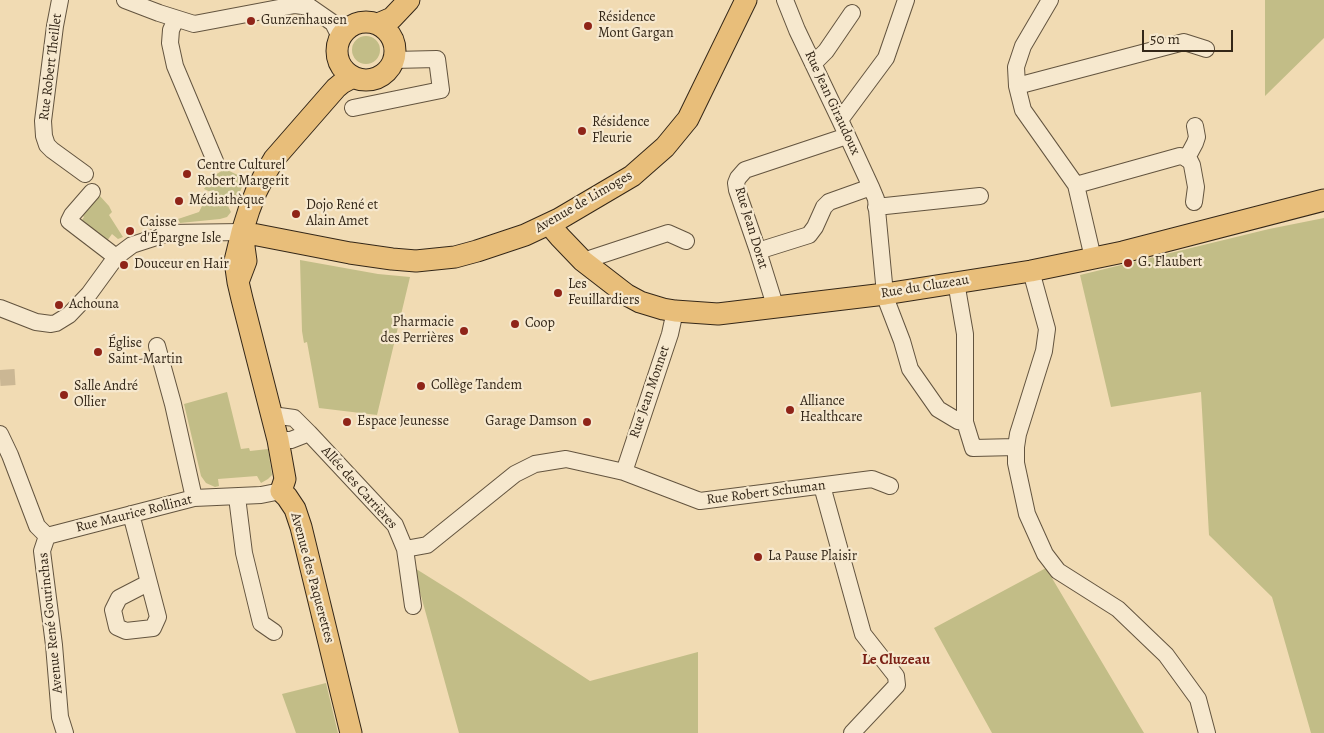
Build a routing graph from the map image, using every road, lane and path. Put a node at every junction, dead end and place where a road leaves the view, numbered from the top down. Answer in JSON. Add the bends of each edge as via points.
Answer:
{"nodes":[{"id":1,"x":60,"y":0,"type":"edge"},
{"id":2,"x":125,"y":0,"type":"edge"},
{"id":3,"x":409,"y":0,"type":"edge"},
{"id":4,"x":746,"y":0,"type":"edge"},
{"id":5,"x":785,"y":0,"type":"edge"},
{"id":6,"x":906,"y":0,"type":"edge"},
{"id":7,"x":1050,"y":0,"type":"edge"},
{"id":8,"x":852,"y":14,"type":"dead end"},
{"id":9,"x":176,"y":19,"type":"junction"},
{"id":10,"x":386,"y":26,"type":"junction"},
{"id":11,"x":341,"y":29,"type":"junction"},
{"id":12,"x":1206,"y":49,"type":"dead end"},
{"id":13,"x":393,"y":60,"type":"junction"},
{"id":14,"x":813,"y":64,"type":"junction"},
{"id":15,"x":343,"y":77,"type":"junction"},
{"id":16,"x":1017,"y":86,"type":"junction"},
{"id":17,"x":353,"y":108,"type":"dead end"},
{"id":18,"x":840,"y":120,"type":"junction"},
{"id":19,"x":1195,"y":126,"type":"dead end"},
{"id":20,"x":848,"y":136,"type":"junction"},
{"id":21,"x":1187,"y":158,"type":"junction"},
{"id":22,"x":215,"y":161,"type":"dead end"},
{"id":23,"x":85,"y":174,"type":"dead end"},
{"id":24,"x":1076,"y":184,"type":"junction"},
{"id":25,"x":871,"y":187,"type":"junction"},
{"id":26,"x":92,"y":192,"type":"dead end"},
{"id":27,"x":980,"y":196,"type":"dead end"},
{"id":28,"x":1324,"y":200,"type":"edge"},
{"id":29,"x":1194,"y":202,"type":"dead end"},
{"id":30,"x":876,"y":207,"type":"junction"},
{"id":31,"x":550,"y":224,"type":"junction"},
{"id":32,"x":242,"y":232,"type":"junction"},
{"id":33,"x":686,"y":241,"type":"dead end"},
{"id":34,"x":758,"y":251,"type":"junction"},
{"id":35,"x":116,"y":257,"type":"junction"},
{"id":36,"x":1093,"y":258,"type":"junction"},
{"id":37,"x":583,"y":261,"type":"junction"},
{"id":38,"x":1032,"y":271,"type":"junction"},
{"id":39,"x":956,"y":282,"type":"junction"},
{"id":40,"x":885,"y":294,"type":"junction"},
{"id":41,"x":774,"y":307,"type":"junction"},
{"id":42,"x":0,"y":308,"type":"edge"},
{"id":43,"x":675,"y":311,"type":"junction"},
{"id":44,"x":157,"y":346,"type":"dead end"},
{"id":45,"x":272,"y":415,"type":"junction"},
{"id":46,"x":965,"y":422,"type":"junction"},
{"id":47,"x":309,"y":433,"type":"junction"},
{"id":48,"x":0,"y":434,"type":"edge"},
{"id":49,"x":278,"y":440,"type":"junction"},
{"id":50,"x":1016,"y":447,"type":"junction"},
{"id":51,"x":624,"y":472,"type":"junction"},
{"id":52,"x":822,"y":486,"type":"junction"},
{"id":53,"x":890,"y":486,"type":"dead end"},
{"id":54,"x":281,"y":491,"type":"junction"},
{"id":55,"x":237,"y":497,"type":"junction"},
{"id":56,"x":194,"y":498,"type":"junction"},
{"id":57,"x":130,"y":514,"type":"junction"},
{"id":58,"x":47,"y":536,"type":"junction"},
{"id":59,"x":405,"y":549,"type":"junction"},
{"id":60,"x":148,"y":582,"type":"dead end"},
{"id":61,"x":413,"y":606,"type":"dead end"},
{"id":62,"x":274,"y":632,"type":"dead end"},
{"id":63,"x":65,"y":733,"type":"edge"},
{"id":64,"x":351,"y":733,"type":"edge"},
{"id":65,"x":852,"y":733,"type":"edge"},
{"id":66,"x":1207,"y":733,"type":"edge"}],
"edges":[{"from":1,"to":23,"type":"street","name":"Rue Robert Theillet","via":[[42,121],[44,136],[52,150]]},
{"from":2,"to":9,"type":"street"},
{"from":3,"to":10,"type":"main road"},
{"from":4,"to":31,"type":"main road","name":"Avenue de Limoges","via":[[688,119],[666,147],[632,176]]},
{"from":5,"to":14,"type":"street","name":"Rue Jean Giraudoux"},
{"from":6,"to":18,"type":"street","via":[[886,58]]},
{"from":7,"to":16,"type":"street","via":[[1023,46],[1016,67]]},
{"from":8,"to":14,"type":"street"},
{"from":9,"to":11,"type":"street","via":[[194,24],[295,6],[310,7]]},
{"from":9,"to":22,"type":"street","via":[[170,43],[175,66]]},
{"from":10,"to":11,"type":"main road","via":[[364,22]]},
{"from":10,"to":13,"type":"main road","via":[[395,52]]},
{"from":11,"to":15,"type":"main road","via":[[337,56]]},
{"from":12,"to":16,"type":"street","via":[[1184,42]]},
{"from":13,"to":15,"type":"main road","via":[[382,75],[374,79]]},
{"from":13,"to":17,"type":"street","via":[[437,59],[441,90]]},
{"from":14,"to":18,"type":"street","name":"Rue Jean Giraudoux"},
{"from":15,"to":32,"type":"main road","via":[[274,159],[256,192]]},
{"from":16,"to":24,"type":"street","via":[[1023,110]]},
{"from":18,"to":20,"type":"street","name":"Rue Jean Giraudoux"},
{"from":19,"to":21,"type":"street","via":[[1197,136]]},
{"from":20,"to":25,"type":"street","name":"Rue Jean Giraudoux"},
{"from":20,"to":34,"type":"street","name":"Rue Jean Dorat","via":[[741,173],[736,183],[737,190]]},
{"from":21,"to":24,"type":"street","via":[[1180,156]]},
{"from":21,"to":29,"type":"street","via":[[1192,165],[1196,187]]},
{"from":24,"to":36,"type":"street"},
{"from":25,"to":30,"type":"street","name":"Rue Jean Giraudoux"},
{"from":25,"to":34,"type":"street","via":[[829,202],[809,235]]},
{"from":26,"to":35,"type":"street","via":[[69,221]]},
{"from":27,"to":30,"type":"street"},
{"from":28,"to":36,"type":"main road","name":"Rue du Cluzeau"},
{"from":30,"to":40,"type":"street","name":"Rue Jean Giraudoux"},
{"from":31,"to":32,"type":"main road","name":"Avenue de Limoges","via":[[477,251],[416,261],[392,260]]},
{"from":31,"to":37,"type":"main road","name":"Rue du Cluzeau"},
{"from":32,"to":35,"type":"street","via":[[169,233],[132,245]]},
{"from":32,"to":45,"type":"main road","via":[[246,261],[238,282]]},
{"from":33,"to":37,"type":"street","via":[[668,234]]},
{"from":34,"to":41,"type":"street","name":"Rue Jean Dorat"},
{"from":35,"to":42,"type":"street","via":[[70,315],[56,323],[36,322]]},
{"from":36,"to":38,"type":"main road","name":"Rue du Cluzeau"},
{"from":37,"to":43,"type":"main road","name":"Rue du Cluzeau","via":[[627,295],[640,302]]},
{"from":38,"to":39,"type":"main road","name":"Rue du Cluzeau"},
{"from":38,"to":50,"type":"street","via":[[1047,328],[1044,351]]},
{"from":39,"to":40,"type":"main road","name":"Rue du Cluzeau"},
{"from":39,"to":46,"type":"street","via":[[965,334]]},
{"from":40,"to":41,"type":"main road","name":"Rue du Cluzeau"},
{"from":40,"to":46,"type":"street","name":"Rue Jean Giraudoux","via":[[910,370],[938,409]]},
{"from":41,"to":43,"type":"main road","name":"Rue du Cluzeau","via":[[718,314]]},
{"from":43,"to":51,"type":"street","name":"Rue Jean Monnet"},
{"from":44,"to":56,"type":"street"},
{"from":45,"to":47,"type":"street","name":"Allée des Carrières","via":[[294,418]]},
{"from":45,"to":49,"type":"main road"},
{"from":46,"to":50,"type":"street","via":[[973,448]]},
{"from":47,"to":49,"type":"street","via":[[291,440]]},
{"from":47,"to":59,"type":"street","name":"Allée des Carrières","via":[[395,525]]},
{"from":48,"to":58,"type":"street","name":"Avenue René Gourinchas","via":[[37,526]]},
{"from":49,"to":54,"type":"main road","via":[[285,479]]},
{"from":50,"to":66,"type":"street","via":[[1016,463],[1027,514],[1045,554],[1058,571],[1118,608],[1166,655],[1198,699]]},
{"from":51,"to":52,"type":"street","name":"Rue Robert Schuman","via":[[700,501]]},
{"from":51,"to":59,"type":"street","name":"Rue Robert Schuman","via":[[566,459],[535,464],[515,474],[427,545]]},
{"from":52,"to":53,"type":"street","name":"Rue Robert Schuman","via":[[872,480]]},
{"from":52,"to":65,"type":"street","via":[[863,634],[896,676],[897,684]]},
{"from":54,"to":55,"type":"street","name":"Rue Maurice Rollinat"},
{"from":54,"to":64,"type":"main road","name":"Avenue des Paquerettes","via":[[295,509],[301,527]]},
{"from":55,"to":56,"type":"street","name":"Rue Maurice Rollinat"},
{"from":55,"to":62,"type":"street","via":[[244,554],[261,623]]},
{"from":56,"to":57,"type":"street","name":"Rue Maurice Rollinat"},
{"from":57,"to":58,"type":"street","name":"Rue Maurice Rollinat"},
{"from":57,"to":60,"type":"street"},
{"from":58,"to":63,"type":"street","name":"Avenue René Gourinchas","via":[[42,551],[60,717]]},
{"from":59,"to":61,"type":"street","name":"Allée des Carrières"}]}
